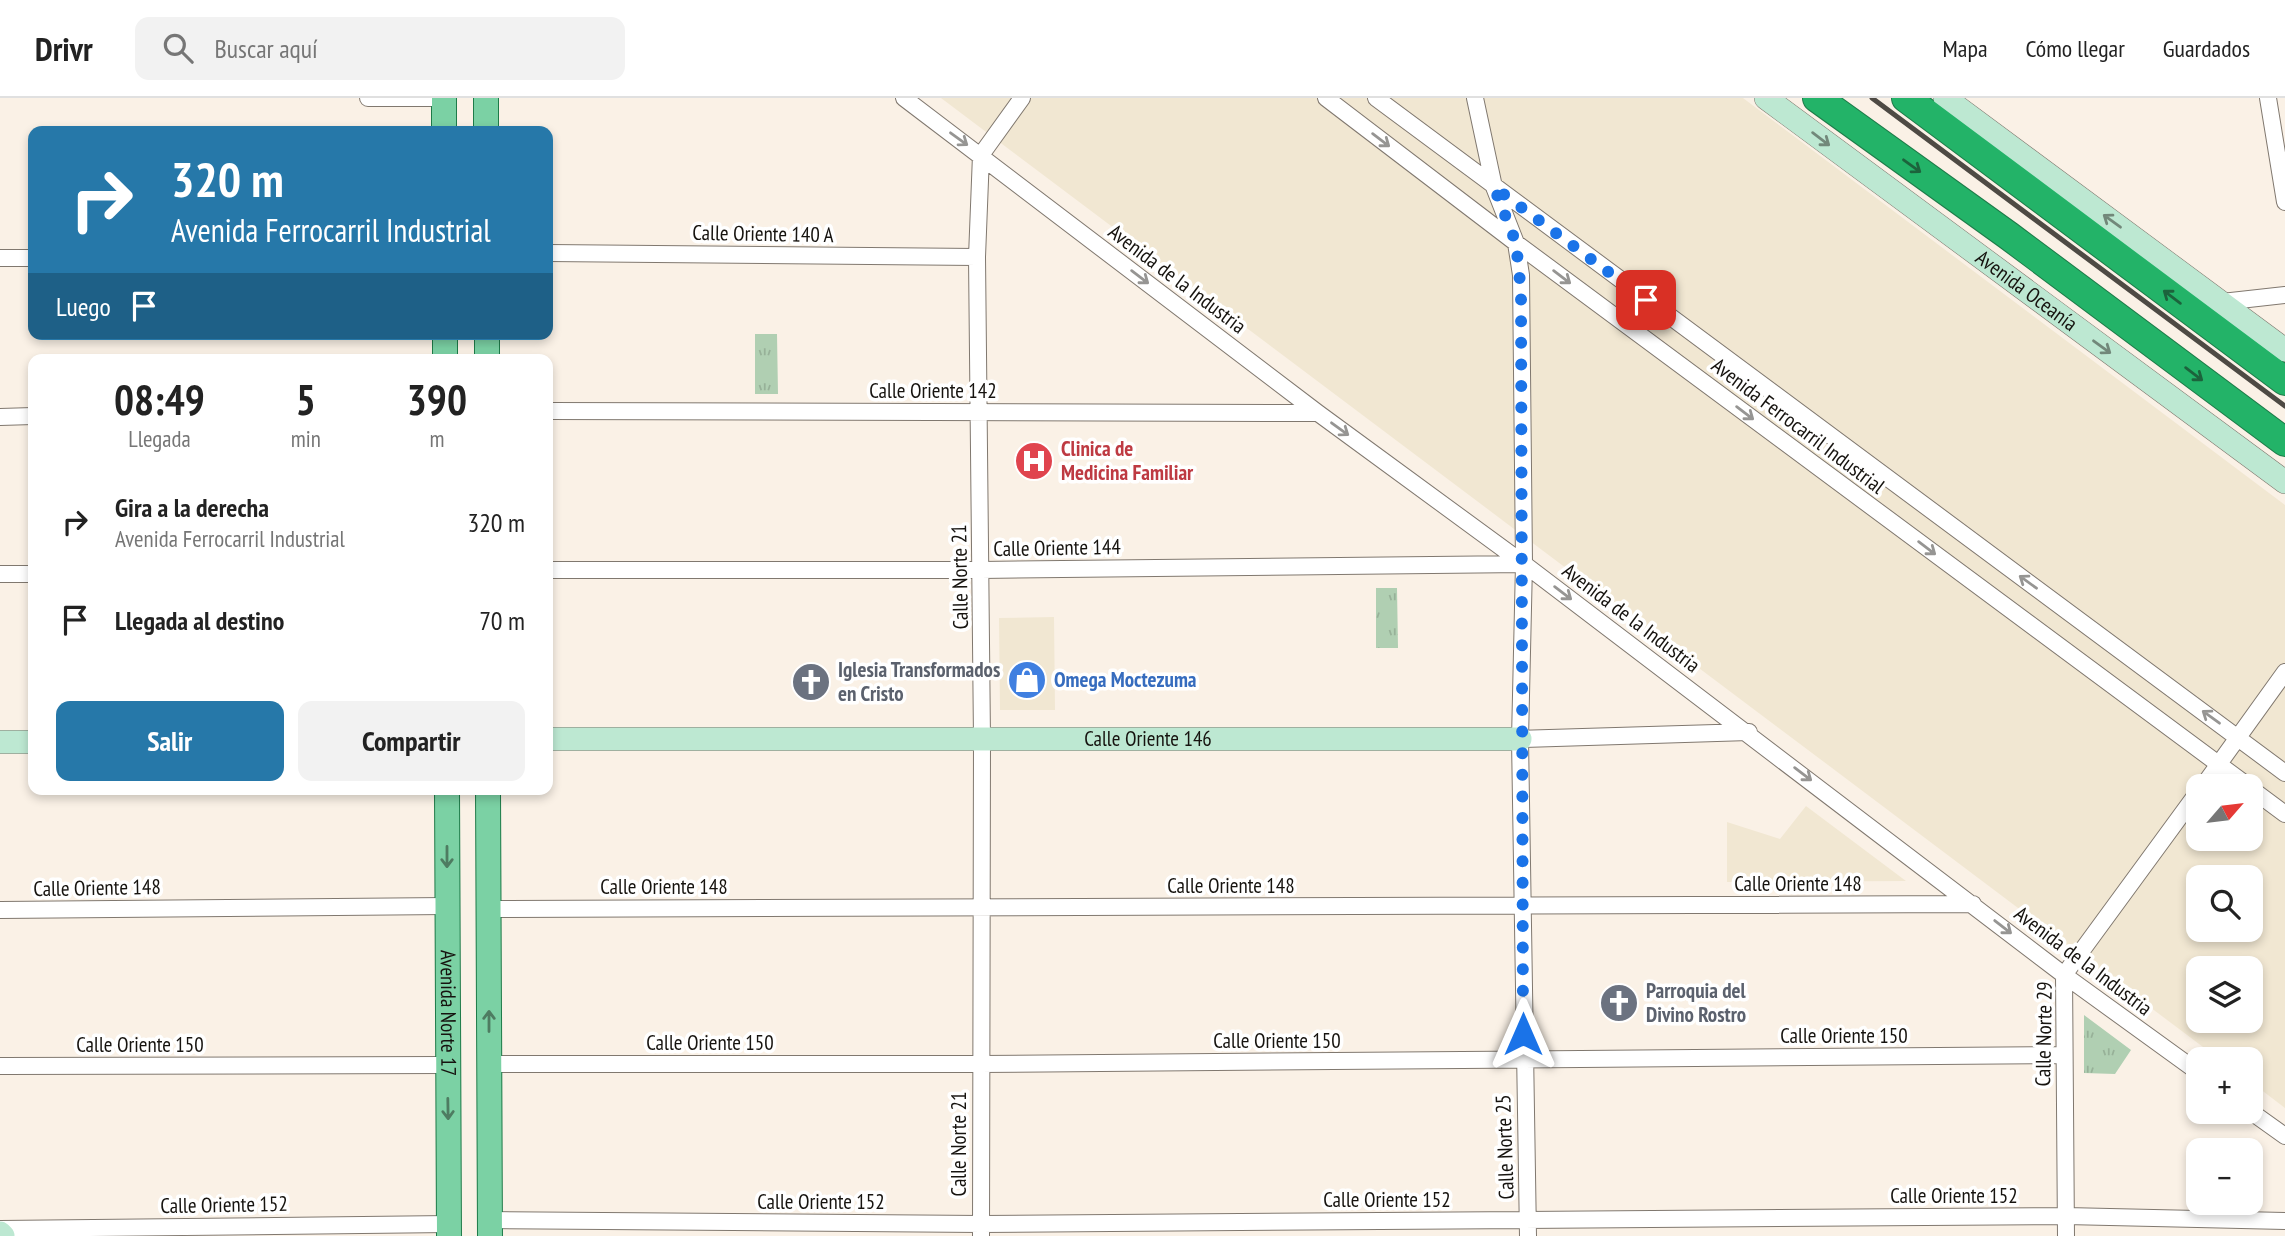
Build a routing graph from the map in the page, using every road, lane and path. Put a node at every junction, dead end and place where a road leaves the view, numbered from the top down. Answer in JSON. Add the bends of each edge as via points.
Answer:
{"nodes":[{"id":1,"x":368,"y":98,"type":"edge"},
{"id":2,"x":444,"y":98,"type":"edge"},
{"id":3,"x":486,"y":98,"type":"edge"},
{"id":4,"x":904,"y":98,"type":"edge"},
{"id":5,"x":1022,"y":98,"type":"edge"},
{"id":6,"x":1326,"y":98,"type":"edge"},
{"id":7,"x":1376,"y":98,"type":"edge"},
{"id":8,"x":1475,"y":98,"type":"edge"},
{"id":9,"x":1766,"y":98,"type":"edge"},
{"id":10,"x":1817,"y":98,"type":"edge"},
{"id":11,"x":1906,"y":98,"type":"edge"},
{"id":12,"x":1945,"y":98,"type":"edge"},
{"id":13,"x":2268,"y":98,"type":"edge"},
{"id":14,"x":444,"y":126,"type":"edge"},
{"id":15,"x":486,"y":126,"type":"edge"},
{"id":16,"x":981,"y":155,"type":"junction"},
{"id":17,"x":1494,"y":187,"type":"junction"},
{"id":18,"x":2285,"y":202,"type":"edge"},
{"id":19,"x":1516,"y":243,"type":"junction"},
{"id":20,"x":553,"y":253,"type":"edge"},
{"id":21,"x":977,"y":257,"type":"junction"},
{"id":22,"x":0,"y":258,"type":"edge"},
{"id":23,"x":28,"y":258,"type":"edge"},
{"id":24,"x":2285,"y":295,"type":"edge"},
{"id":25,"x":2222,"y":302,"type":"junction"},
{"id":26,"x":2285,"y":350,"type":"edge"},
{"id":27,"x":2285,"y":382,"type":"edge"},
{"id":28,"x":553,"y":411,"type":"edge"},
{"id":29,"x":979,"y":412,"type":"junction"},
{"id":30,"x":1318,"y":413,"type":"junction"},
{"id":31,"x":28,"y":416,"type":"edge"},
{"id":32,"x":0,"y":417,"type":"edge"},
{"id":33,"x":2285,"y":442,"type":"edge"},
{"id":34,"x":2285,"y":482,"type":"edge"},
{"id":35,"x":1524,"y":564,"type":"junction"},
{"id":36,"x":553,"y":570,"type":"edge"},
{"id":37,"x":981,"y":570,"type":"junction"},
{"id":38,"x":0,"y":574,"type":"edge"},
{"id":39,"x":28,"y":574,"type":"edge"},
{"id":40,"x":2285,"y":672,"type":"edge"},
{"id":41,"x":1749,"y":732,"type":"junction"},
{"id":42,"x":2238,"y":737,"type":"junction"},
{"id":43,"x":553,"y":739,"type":"edge"},
{"id":44,"x":982,"y":739,"type":"junction"},
{"id":45,"x":1520,"y":739,"type":"junction"},
{"id":46,"x":0,"y":742,"type":"edge"},
{"id":47,"x":28,"y":742,"type":"edge"},
{"id":48,"x":2219,"y":764,"type":"junction"},
{"id":49,"x":2285,"y":773,"type":"edge"},
{"id":50,"x":2212,"y":774,"type":"edge"},
{"id":51,"x":2232,"y":774,"type":"edge"},
{"id":52,"x":447,"y":795,"type":"edge"},
{"id":53,"x":488,"y":795,"type":"edge"},
{"id":54,"x":2263,"y":798,"type":"edge"},
{"id":55,"x":2186,"y":808,"type":"edge"},
{"id":56,"x":2285,"y":814,"type":"edge"},
{"id":57,"x":1973,"y":904,"type":"junction"},
{"id":58,"x":446,"y":906,"type":"junction"},
{"id":59,"x":981,"y":907,"type":"junction"},
{"id":60,"x":1523,"y":908,"type":"junction"},
{"id":61,"x":489,"y":909,"type":"junction"},
{"id":62,"x":0,"y":910,"type":"edge"},
{"id":63,"x":2064,"y":975,"type":"junction"},
{"id":64,"x":2064,"y":1055,"type":"junction"},
{"id":65,"x":1523,"y":1060,"type":"junction"},
{"id":66,"x":489,"y":1063,"type":"junction"},
{"id":67,"x":980,"y":1063,"type":"junction"},
{"id":68,"x":2186,"y":1063,"type":"edge"},
{"id":69,"x":447,"y":1065,"type":"junction"},
{"id":70,"x":0,"y":1066,"type":"edge"},
{"id":71,"x":2263,"y":1120,"type":"edge"},
{"id":72,"x":2285,"y":1136,"type":"edge"},
{"id":73,"x":2066,"y":1216,"type":"junction"},
{"id":74,"x":2285,"y":1221,"type":"edge"},
{"id":75,"x":490,"y":1228,"type":"edge"},
{"id":76,"x":1528,"y":1228,"type":"edge"},
{"id":77,"x":449,"y":1230,"type":"edge"},
{"id":78,"x":981,"y":1230,"type":"edge"},
{"id":79,"x":1,"y":1233,"type":"edge"},
{"id":80,"x":2066,"y":1236,"type":"edge"}],
"edges":[{"from":1,"to":2,"type":"street"},
{"from":2,"to":14,"type":"main road"},
{"from":3,"to":15,"type":"main road"},
{"from":4,"to":16,"type":"street","name":"Avenida de la Industria","one_way":true},
{"from":5,"to":16,"type":"street"},
{"from":6,"to":19,"type":"street","name":"Avenida Ferrocarril Industrial","one_way":true},
{"from":7,"to":17,"type":"street","name":"Avenida Ferrocarril Industrial"},
{"from":8,"to":17,"type":"street","name":"Calle Norte 25"},
{"from":9,"to":34,"type":"main road","name":"Avenida Oceanía","one_way":true},
{"from":10,"to":33,"type":"highway","name":"Avenida Oceanía","one_way":true},
{"from":27,"to":11,"type":"highway","one_way":true},
{"from":25,"to":12,"type":"main road","one_way":true},
{"from":13,"to":18,"type":"street"},
{"from":16,"to":21,"type":"street","name":"Calle Norte 21"},
{"from":16,"to":30,"type":"street","name":"Avenida de la Industria","one_way":true},
{"from":17,"to":19,"type":"street","name":"Calle Norte 25"},
{"from":42,"to":17,"type":"street","name":"Avenida Ferrocarril Industrial","one_way":true},
{"from":19,"to":35,"type":"street","name":"Calle Norte 25","via":[[1522,308]]},
{"from":19,"to":48,"type":"street","name":"Avenida Ferrocarril Industrial","one_way":true},
{"from":20,"to":21,"type":"street","name":"Calle Oriente 140 A"},
{"from":21,"to":29,"type":"street","name":"Calle Norte 21"},
{"from":22,"to":23,"type":"street"},
{"from":24,"to":25,"type":"street"},
{"from":25,"to":26,"type":"main road"},
{"from":28,"to":29,"type":"street","name":"Calle Oriente 142"},
{"from":29,"to":30,"type":"street","name":"Calle Oriente 142"},
{"from":29,"to":37,"type":"street","name":"Calle Norte 21"},
{"from":30,"to":35,"type":"street","name":"Avenida de la Industria","one_way":true},
{"from":31,"to":32,"type":"street"},
{"from":35,"to":37,"type":"street","name":"Calle Oriente 144"},
{"from":35,"to":41,"type":"street","name":"Avenida de la Industria","one_way":true},
{"from":35,"to":45,"type":"street","name":"Calle Norte 25"},
{"from":36,"to":37,"type":"street","name":"Calle Oriente 144"},
{"from":37,"to":44,"type":"street","name":"Calle Norte 21"},
{"from":38,"to":39,"type":"street"},
{"from":40,"to":42,"type":"street"},
{"from":41,"to":45,"type":"street","name":"Calle Oriente 146"},
{"from":41,"to":57,"type":"street","name":"Avenida de la Industria","one_way":true},
{"from":42,"to":48,"type":"street"},
{"from":42,"to":49,"type":"street","name":"Avenida Ferrocarril Industrial"},
{"from":43,"to":44,"type":"main road","name":"Calle Oriente 146"},
{"from":44,"to":45,"type":"main road","name":"Calle Oriente 146"},
{"from":44,"to":59,"type":"street","name":"Calle Norte 21"},
{"from":45,"to":60,"type":"street","name":"Calle Norte 25"},
{"from":46,"to":47,"type":"main road"},
{"from":48,"to":50,"type":"street"},
{"from":48,"to":51,"type":"street","name":"Avenida Ferrocarril Industrial"},
{"from":52,"to":58,"type":"main road","name":"Avenida Norte 17","one_way":true},
{"from":53,"to":61,"type":"main road","name":"Avenida Norte 17"},
{"from":54,"to":56,"type":"street","name":"Avenida Ferrocarril Industrial"},
{"from":55,"to":63,"type":"street","name":"Calle Norte 29"},
{"from":57,"to":60,"type":"street","name":"Calle Oriente 148"},
{"from":57,"to":63,"type":"street","name":"Avenida de la Industria","one_way":true},
{"from":58,"to":62,"type":"street","name":"Calle Oriente 148"},
{"from":58,"to":69,"type":"main road","name":"Avenida Norte 17"},
{"from":59,"to":60,"type":"street","name":"Calle Oriente 148"},
{"from":59,"to":61,"type":"street","name":"Calle Oriente 148"},
{"from":59,"to":67,"type":"street","name":"Calle Norte 21"},
{"from":60,"to":65,"type":"street","name":"Calle Norte 25"},
{"from":66,"to":61,"type":"main road","name":"Avenida Norte 17","one_way":true},
{"from":63,"to":64,"type":"street","name":"Calle Norte 29"},
{"from":63,"to":68,"type":"street","name":"Avenida de la Industria"},
{"from":64,"to":65,"type":"street","name":"Calle Oriente 150"},
{"from":64,"to":73,"type":"street","name":"Calle Norte 29"},
{"from":65,"to":67,"type":"street","name":"Calle Oriente 150"},
{"from":65,"to":76,"type":"street","name":"Calle Norte 25"},
{"from":66,"to":67,"type":"street","name":"Calle Oriente 150"},
{"from":66,"to":75,"type":"main road","name":"Avenida Norte 17"},
{"from":67,"to":78,"type":"street","name":"Calle Norte 21"},
{"from":69,"to":70,"type":"street","name":"Calle Oriente 150"},
{"from":69,"to":77,"type":"main road","name":"Avenida Norte 17","one_way":true},
{"from":71,"to":72,"type":"street"},
{"from":73,"to":74,"type":"street","name":"Calle Oriente 152"},
{"from":73,"to":76,"type":"street","name":"Calle Oriente 152"},
{"from":73,"to":80,"type":"street","name":"Calle Norte 29"},
{"from":75,"to":78,"type":"street","name":"Calle Oriente 152"},
{"from":76,"to":78,"type":"street","name":"Calle Oriente 152"},
{"from":77,"to":79,"type":"street","name":"Calle Oriente 152"}]}
